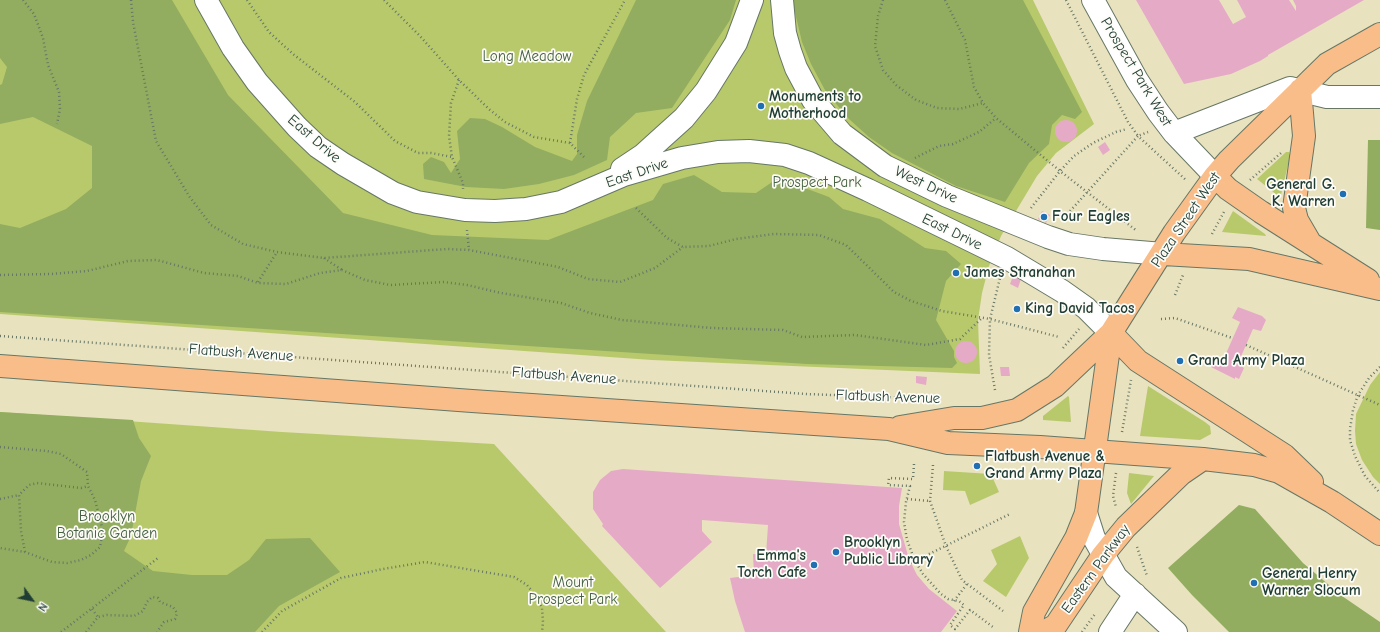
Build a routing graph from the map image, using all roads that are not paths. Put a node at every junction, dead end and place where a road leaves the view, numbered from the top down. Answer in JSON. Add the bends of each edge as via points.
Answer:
{"nodes":[{"id":1,"x":206,"y":0,"type":"edge"},
{"id":2,"x":752,"y":0,"type":"edge"},
{"id":3,"x":782,"y":0,"type":"edge"},
{"id":4,"x":1093,"y":0,"type":"edge"},
{"id":5,"x":1380,"y":34,"type":"edge"},
{"id":6,"x":1300,"y":90,"type":"junction"},
{"id":7,"x":1380,"y":97,"type":"edge"},
{"id":8,"x":1174,"y":133,"type":"junction"},
{"id":9,"x":1215,"y":176,"type":"junction"},
{"id":10,"x":589,"y":191,"type":"junction"},
{"id":11,"x":1311,"y":244,"type":"junction"},
{"id":12,"x":1163,"y":254,"type":"junction"},
{"id":13,"x":1380,"y":288,"type":"edge"},
{"id":14,"x":1111,"y":334,"type":"junction"},
{"id":15,"x":0,"y":366,"type":"edge"},
{"id":16,"x":889,"y":429,"type":"junction"},
{"id":17,"x":1094,"y":450,"type":"junction"},
{"id":18,"x":1203,"y":459,"type":"junction"},
{"id":19,"x":1332,"y":502,"type":"junction"},
{"id":20,"x":1086,"y":513,"type":"junction"},
{"id":21,"x":1380,"y":534,"type":"edge"},
{"id":22,"x":1103,"y":555,"type":"junction"},
{"id":23,"x":1135,"y":594,"type":"junction"},
{"id":24,"x":1030,"y":632,"type":"edge"},
{"id":25,"x":1044,"y":632,"type":"edge"},
{"id":26,"x":1110,"y":632,"type":"edge"},
{"id":27,"x":1176,"y":632,"type":"edge"}],
"edges":[{"from":1,"to":10,"type":"street","name":"East Drive","via":[[233,48],[257,82],[297,126],[318,147],[393,193],[417,202],[444,207],[495,211],[526,209],[560,202]]},
{"from":2,"to":10,"type":"street","via":[[736,43],[723,66],[684,118],[643,155]]},
{"from":3,"to":12,"type":"street","name":"West Drive","via":[[785,33],[790,51],[813,100],[842,134],[885,166],[899,174],[1021,217],[1048,237],[1069,244]]},
{"from":4,"to":8,"type":"street","name":"Prospect Park West","via":[[1137,80]]},
{"from":5,"to":6,"type":"main road","name":"Plaza Street West","via":[[1328,64]]},
{"from":6,"to":7,"type":"street","via":[[1327,97]]},
{"from":6,"to":8,"type":"street","via":[[1290,88]]},
{"from":6,"to":9,"type":"main road","name":"Plaza Street West"},
{"from":6,"to":11,"type":"main road","via":[[1304,136],[1294,208],[1297,220]]},
{"from":8,"to":9,"type":"street","name":"Prospect Park West"},
{"from":9,"to":11,"type":"main road","via":[[1237,195]]},
{"from":9,"to":12,"type":"main road","name":"Plaza Street West","via":[[1174,233]]},
{"from":10,"to":14,"type":"street","name":"East Drive","via":[[624,175],[682,158],[734,152],[785,155],[809,163],[998,254],[1062,291],[1092,314]]},
{"from":11,"to":13,"type":"main road"},
{"from":12,"to":13,"type":"main road","via":[[1249,259]]},
{"from":12,"to":14,"type":"main road","name":"Plaza Street West"},
{"from":14,"to":16,"type":"main road","via":[[1055,386],[1017,410],[982,418],[954,418]]},
{"from":14,"to":17,"type":"main road","name":"Plaza Street West"},
{"from":14,"to":19,"type":"main road","via":[[1138,361],[1284,455]]},
{"from":15,"to":16,"type":"main road","name":"Flatbush Avenue"},
{"from":16,"to":17,"type":"main road","name":"Flatbush Avenue","via":[[948,443]]},
{"from":17,"to":18,"type":"main road"},
{"from":17,"to":20,"type":"main road","name":"Eastern Parkway"},
{"from":18,"to":19,"type":"main road","via":[[1279,472]]},
{"from":18,"to":22,"type":"main road","name":"Eastern Parkway","via":[[1180,474],[1155,498]]},
{"from":19,"to":21,"type":"main road"},
{"from":20,"to":22,"type":"street"},
{"from":20,"to":24,"type":"main road","name":"Eastern Parkway","via":[[1076,538],[1034,612]]},
{"from":22,"to":23,"type":"street","via":[[1116,577]]},
{"from":22,"to":25,"type":"main road","name":"Eastern Parkway","via":[[1056,624]]},
{"from":23,"to":26,"type":"street"},
{"from":23,"to":27,"type":"street"}]}
